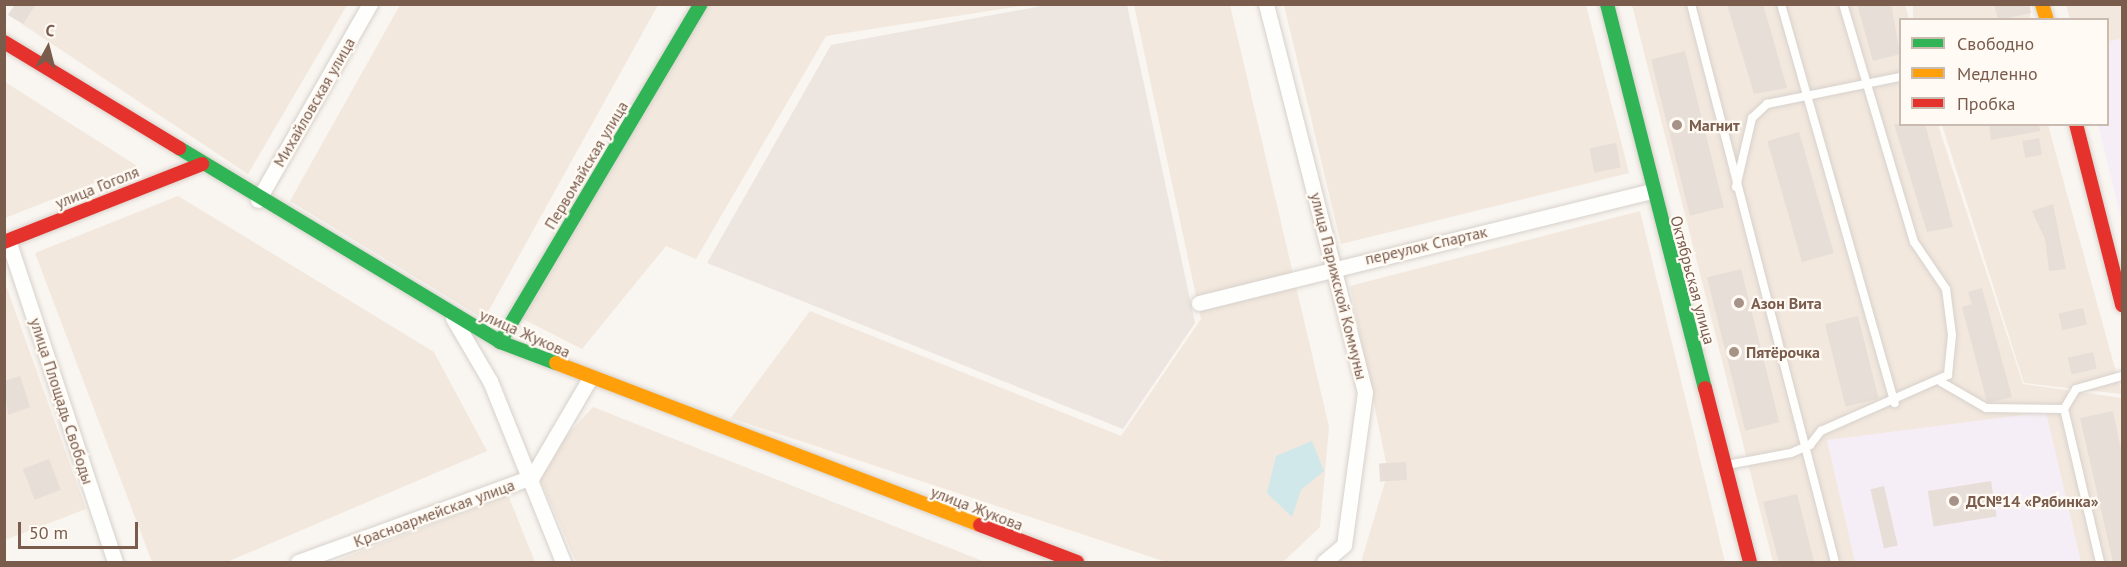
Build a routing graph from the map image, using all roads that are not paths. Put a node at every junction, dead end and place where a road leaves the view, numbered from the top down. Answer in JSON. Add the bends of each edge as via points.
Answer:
{"nodes":[{"id":1,"x":370,"y":4,"type":"edge"},
{"id":2,"x":701,"y":4,"type":"edge"},
{"id":3,"x":1266,"y":4,"type":"edge"},
{"id":4,"x":1607,"y":4,"type":"edge"},
{"id":5,"x":1691,"y":4,"type":"edge"},
{"id":6,"x":1780,"y":4,"type":"edge"},
{"id":7,"x":1843,"y":4,"type":"edge"},
{"id":8,"x":4,"y":42,"type":"edge"},
{"id":9,"x":1899,"y":77,"type":"edge"},
{"id":10,"x":1865,"y":85,"type":"junction"},
{"id":11,"x":1807,"y":98,"type":"junction"},
{"id":12,"x":2077,"y":126,"type":"edge"},
{"id":13,"x":202,"y":164,"type":"junction"},
{"id":14,"x":1736,"y":188,"type":"junction"},
{"id":15,"x":1653,"y":191,"type":"junction"},
{"id":16,"x":258,"y":200,"type":"junction"},
{"id":17,"x":6,"y":241,"type":"edge"},
{"id":18,"x":1335,"y":267,"type":"junction"},
{"id":19,"x":1199,"y":303,"type":"dead end"},
{"id":20,"x":2122,"y":305,"type":"edge"},
{"id":21,"x":453,"y":318,"type":"junction"},
{"id":22,"x":500,"y":342,"type":"junction"},
{"id":23,"x":2122,"y":376,"type":"edge"},
{"id":24,"x":589,"y":380,"type":"junction"},
{"id":25,"x":1941,"y":382,"type":"junction"},
{"id":26,"x":1895,"y":403,"type":"junction"},
{"id":27,"x":2064,"y":409,"type":"junction"},
{"id":28,"x":1802,"y":449,"type":"junction"},
{"id":29,"x":1726,"y":465,"type":"junction"},
{"id":30,"x":532,"y":477,"type":"junction"},
{"id":31,"x":115,"y":562,"type":"edge"},
{"id":32,"x":298,"y":562,"type":"edge"},
{"id":33,"x":563,"y":562,"type":"edge"},
{"id":34,"x":1077,"y":562,"type":"edge"},
{"id":35,"x":1324,"y":562,"type":"edge"},
{"id":36,"x":1750,"y":562,"type":"edge"},
{"id":37,"x":1835,"y":562,"type":"edge"},
{"id":38,"x":2100,"y":562,"type":"edge"}],
"edges":[{"from":1,"to":16,"type":"street","name":"Михайловская улица"},
{"from":2,"to":22,"type":"main road","name":"Первомайская улица"},
{"from":3,"to":18,"type":"street","name":"улица Парижской Коммуны"},
{"from":4,"to":15,"type":"main road","name":"Октябрьская улица"},
{"from":5,"to":14,"type":"lane"},
{"from":6,"to":11,"type":"lane"},
{"from":7,"to":10,"type":"lane"},
{"from":8,"to":13,"type":"main road","name":"улица Жукова"},
{"from":9,"to":10,"type":"lane"},
{"from":10,"to":11,"type":"lane"},
{"from":10,"to":25,"type":"lane","via":[[1914,242],[1946,289],[1952,335],[1948,375]]},
{"from":11,"to":14,"type":"lane","via":[[1767,104],[1752,118]]},
{"from":11,"to":26,"type":"lane"},
{"from":12,"to":20,"type":"main road"},
{"from":13,"to":16,"type":"main road","name":"улица Жукова"},
{"from":13,"to":17,"type":"main road","name":"улица Гоголя"},
{"from":14,"to":28,"type":"lane"},
{"from":15,"to":18,"type":"street","name":"переулок Спартак"},
{"from":15,"to":29,"type":"main road","name":"Октябрьская улица"},
{"from":16,"to":21,"type":"main road","name":"улица Жукова"},
{"from":17,"to":31,"type":"street","name":"улица Площадь Свободы"},
{"from":18,"to":19,"type":"street","name":"переулок Спартак"},
{"from":18,"to":35,"type":"street","name":"улица Парижской Коммуны","via":[[1365,392],[1344,545]]},
{"from":21,"to":22,"type":"main road","name":"улица Жукова"},
{"from":21,"to":30,"type":"street","via":[[490,381]]},
{"from":22,"to":24,"type":"main road","name":"улица Жукова"},
{"from":23,"to":27,"type":"lane","via":[[2076,389]]},
{"from":24,"to":30,"type":"street","name":"Красноармейская улица"},
{"from":24,"to":34,"type":"main road","name":"улица Жукова"},
{"from":25,"to":26,"type":"lane"},
{"from":25,"to":27,"type":"lane","via":[[1986,408]]},
{"from":26,"to":28,"type":"lane","via":[[1821,431]]},
{"from":27,"to":38,"type":"lane"},
{"from":28,"to":29,"type":"lane"},
{"from":28,"to":37,"type":"lane"},
{"from":29,"to":36,"type":"main road","name":"Октябрьская улица"},
{"from":30,"to":32,"type":"street","name":"Красноармейская улица"},
{"from":30,"to":33,"type":"street"}]}
